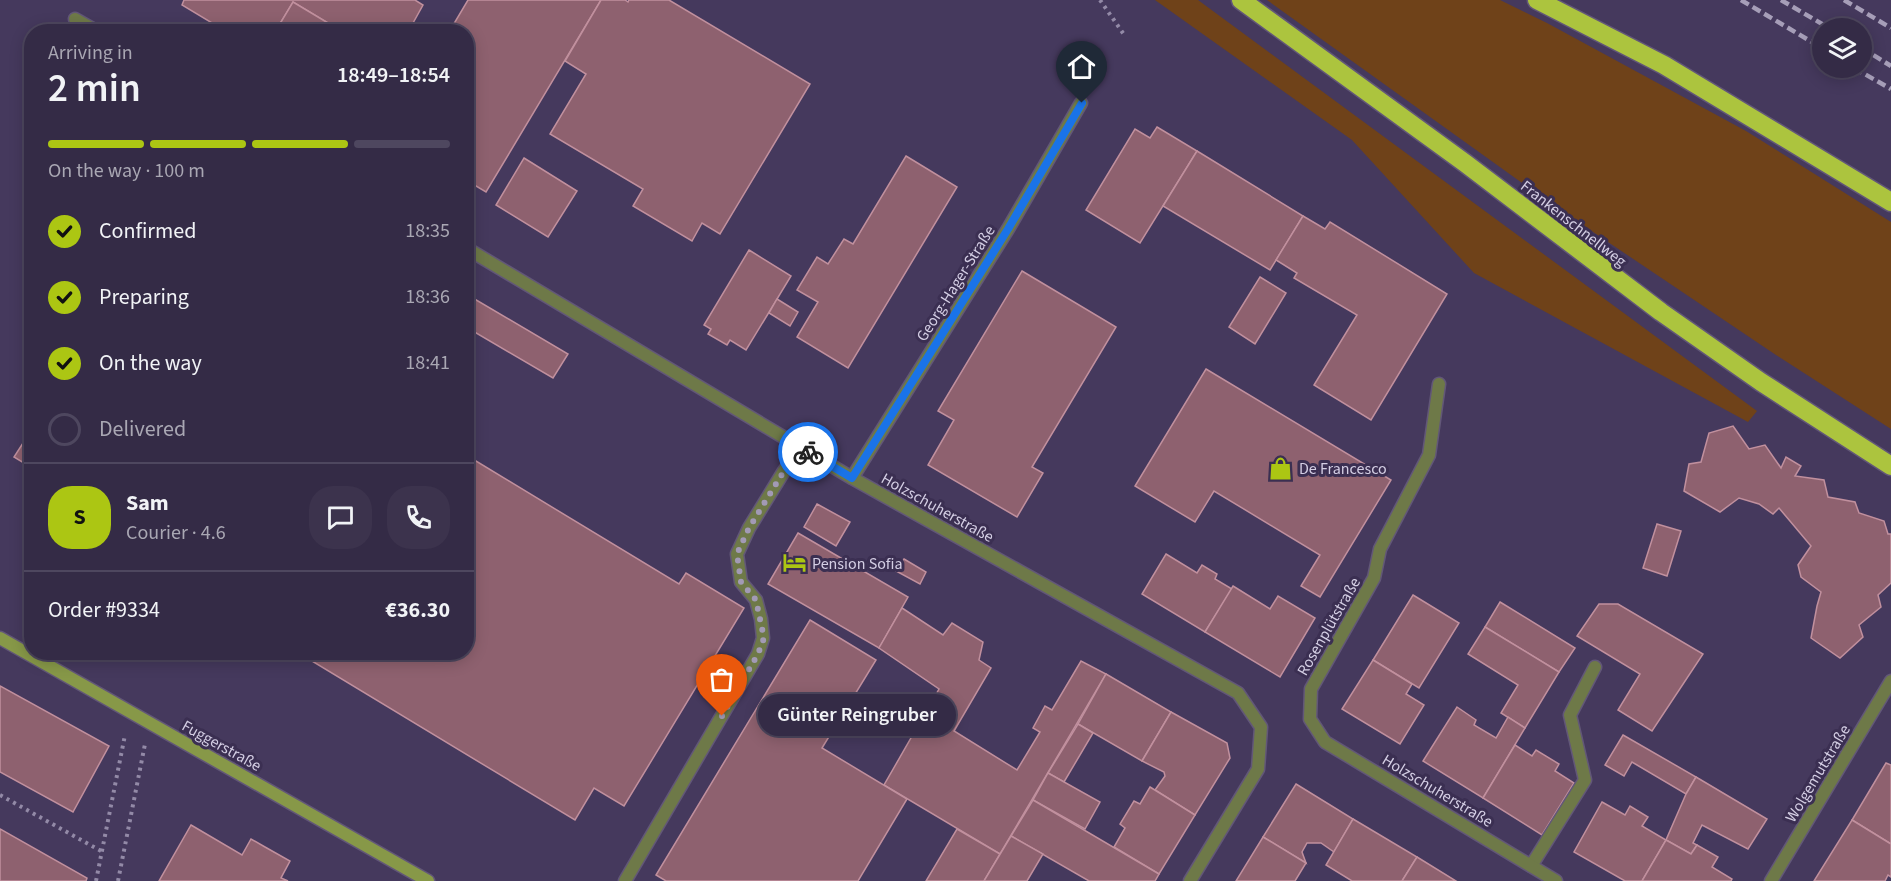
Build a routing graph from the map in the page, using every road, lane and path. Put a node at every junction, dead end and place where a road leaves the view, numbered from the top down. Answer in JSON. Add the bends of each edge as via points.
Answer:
{"nodes":[{"id":1,"x":1100,"y":0,"type":"edge"},
{"id":2,"x":1241,"y":0,"type":"edge"},
{"id":3,"x":1537,"y":0,"type":"edge"},
{"id":4,"x":75,"y":19,"type":"dead end"},
{"id":5,"x":84,"y":24,"type":"edge"},
{"id":6,"x":1125,"y":36,"type":"dead end"},
{"id":7,"x":1082,"y":103,"type":"dead end"},
{"id":8,"x":1891,"y":202,"type":"edge"},
{"id":9,"x":474,"y":253,"type":"edge"},
{"id":10,"x":1439,"y":384,"type":"dead end"},
{"id":11,"x":801,"y":448,"type":"junction"},
{"id":12,"x":1891,"y":466,"type":"edge"},
{"id":13,"x":852,"y":478,"type":"junction"},
{"id":14,"x":0,"y":638,"type":"edge"},
{"id":15,"x":24,"y":652,"type":"edge"},
{"id":16,"x":39,"y":660,"type":"edge"},
{"id":17,"x":1595,"y":667,"type":"dead end"},
{"id":18,"x":1891,"y":681,"type":"edge"},
{"id":19,"x":130,"y":712,"type":"junction"},
{"id":20,"x":1310,"y":719,"type":"joint"},
{"id":21,"x":149,"y":723,"type":"junction"},
{"id":22,"x":0,"y":795,"type":"edge"},
{"id":23,"x":101,"y":851,"type":"junction"},
{"id":24,"x":1531,"y":866,"type":"junction"},
{"id":25,"x":96,"y":881,"type":"edge"},
{"id":26,"x":118,"y":881,"type":"edge"},
{"id":27,"x":428,"y":881,"type":"edge"},
{"id":28,"x":625,"y":881,"type":"edge"},
{"id":29,"x":1190,"y":881,"type":"edge"},
{"id":30,"x":1556,"y":881,"type":"edge"},
{"id":31,"x":1771,"y":881,"type":"edge"}],
"edges":[{"from":1,"to":6,"type":"path"},
{"from":2,"to":12,"type":"highway","name":"Frankenschnellweg","via":[[1661,312]]},
{"from":3,"to":8,"type":"highway","via":[[1664,65]]},
{"from":4,"to":5,"type":"street"},
{"from":7,"to":13,"type":"street","name":"Georg-Hager-Straße"},
{"from":9,"to":11,"type":"street","name":"Holzschuherstraße"},
{"from":10,"to":20,"type":"street","name":"Rosenplütstraße","via":[[1429,455],[1380,549],[1374,578],[1311,689]]},
{"from":11,"to":13,"type":"street","name":"Holzschuherstraße"},
{"from":11,"to":28,"type":"street","via":[[749,528],[737,554],[741,582],[756,600],[761,619],[764,638],[758,654]]},
{"from":13,"to":29,"type":"street","name":"Holzschuherstraße","via":[[1238,693],[1262,727],[1258,769]]},
{"from":14,"to":15,"type":"street","name":"Fuggerstraße"},
{"from":16,"to":19,"type":"street","name":"Fuggerstraße"},
{"from":17,"to":24,"type":"street","via":[[1570,716],[1585,780]]},
{"from":18,"to":31,"type":"street","name":"Wolgemutstraße"},
{"from":19,"to":21,"type":"street","name":"Fuggerstraße"},
{"from":19,"to":23,"type":"path"},
{"from":20,"to":24,"type":"street","name":"Holzschuherstraße","via":[[1325,742]]},
{"from":21,"to":26,"type":"path"},
{"from":21,"to":27,"type":"street","name":"Fuggerstraße"},
{"from":22,"to":23,"type":"path"},
{"from":23,"to":25,"type":"path"},
{"from":24,"to":30,"type":"street","name":"Holzschuherstraße"}]}
